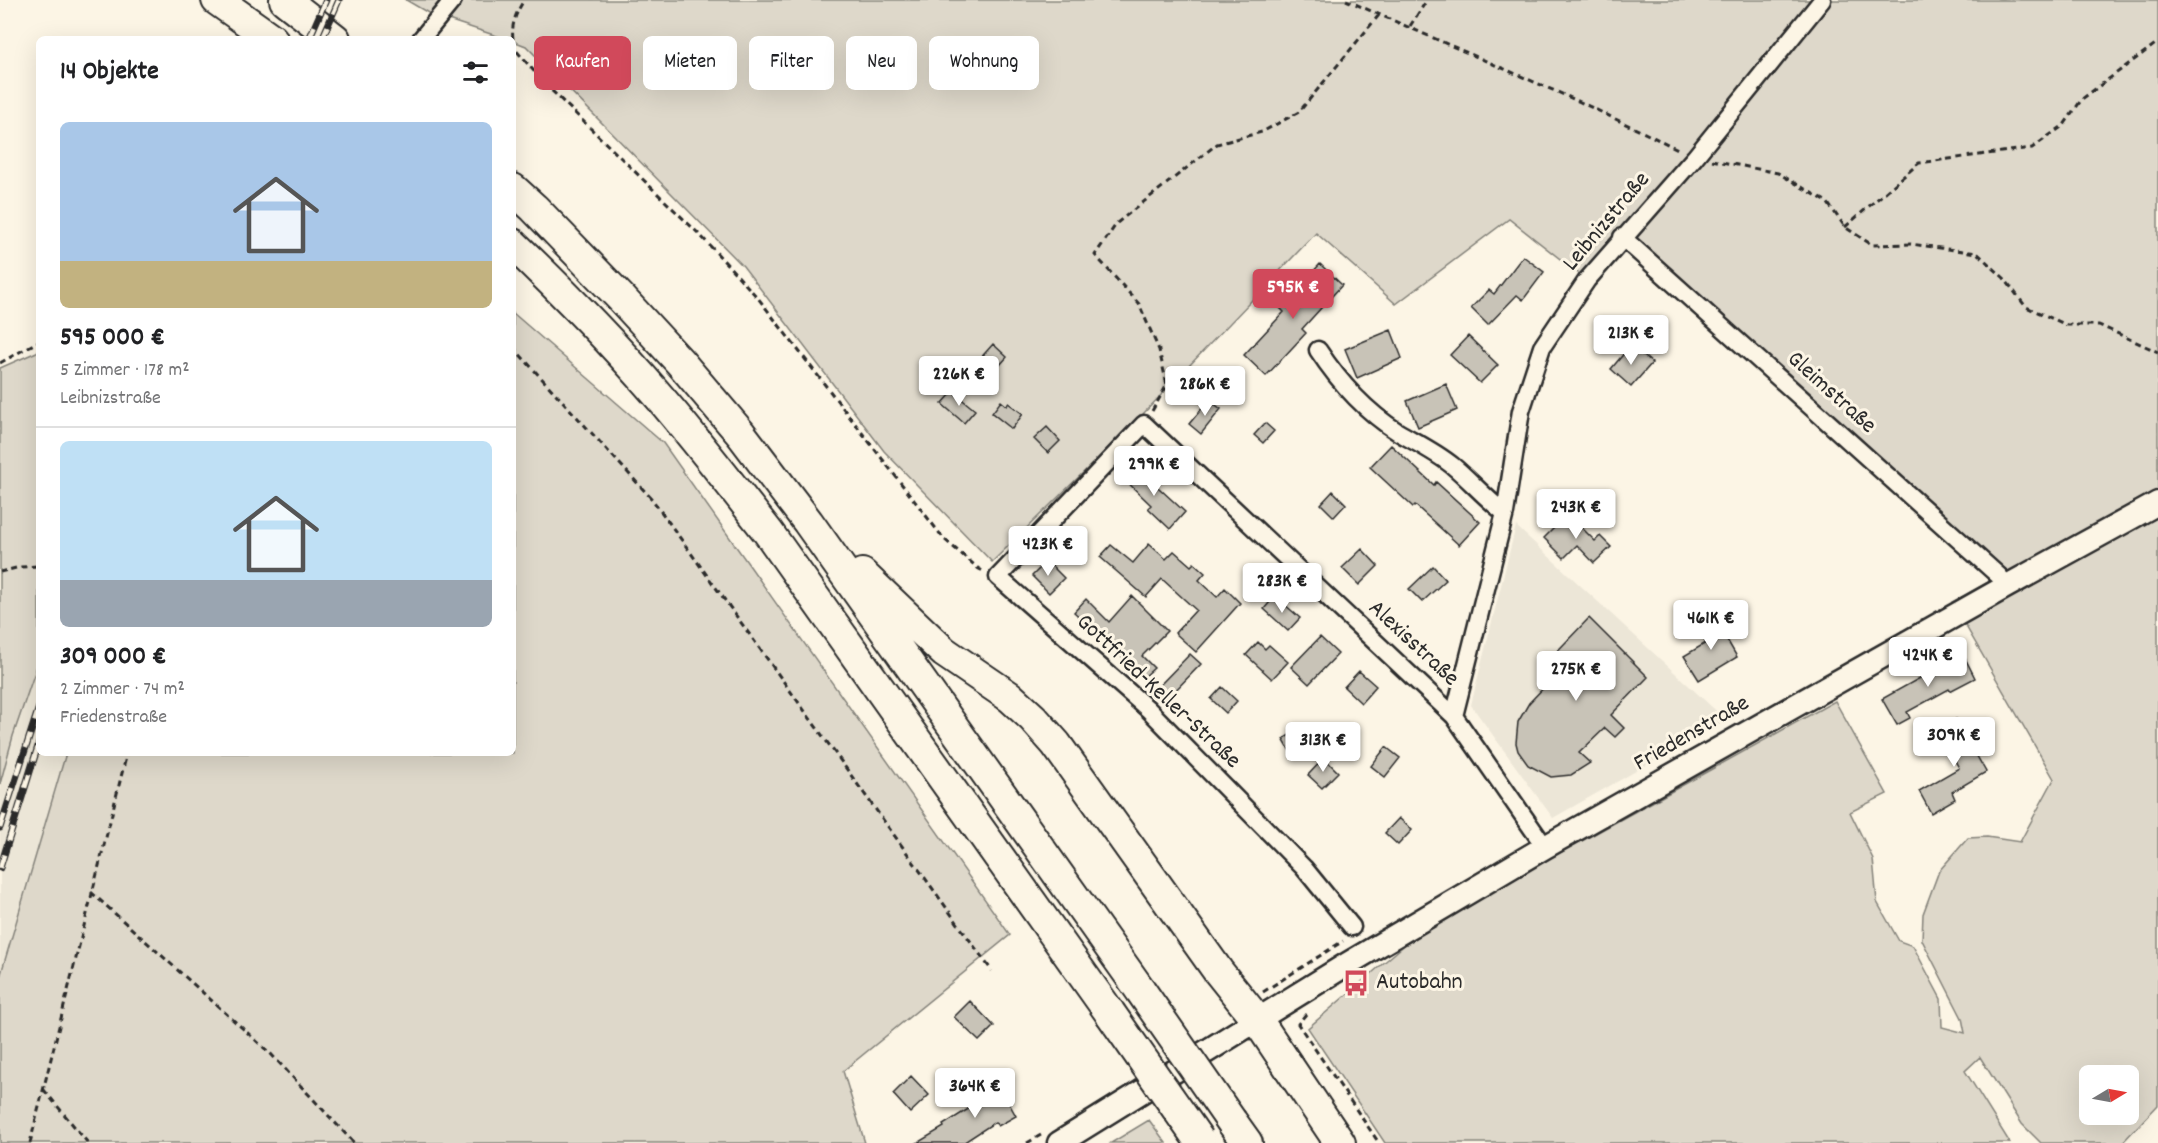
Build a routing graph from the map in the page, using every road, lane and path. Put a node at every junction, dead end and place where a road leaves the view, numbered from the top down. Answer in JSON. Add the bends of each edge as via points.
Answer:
{"nodes":[{"id":1,"x":217,"y":0,"type":"edge"},
{"id":2,"x":285,"y":0,"type":"edge"},
{"id":3,"x":453,"y":0,"type":"edge"},
{"id":4,"x":524,"y":0,"type":"edge"},
{"id":5,"x":1346,"y":0,"type":"edge"},
{"id":6,"x":1427,"y":0,"type":"edge"},
{"id":7,"x":1822,"y":0,"type":"edge"},
{"id":8,"x":1379,"y":15,"type":"junction"},
{"id":9,"x":1409,"y":27,"type":"junction"},
{"id":10,"x":268,"y":36,"type":"edge"},
{"id":11,"x":331,"y":36,"type":"edge"},
{"id":12,"x":423,"y":36,"type":"edge"},
{"id":13,"x":513,"y":36,"type":"edge"},
{"id":14,"x":2158,"y":42,"type":"edge"},
{"id":15,"x":516,"y":50,"type":"edge"},
{"id":16,"x":1695,"y":157,"type":"junction"},
{"id":17,"x":516,"y":192,"type":"edge"},
{"id":18,"x":1845,"y":227,"type":"junction"},
{"id":19,"x":1622,"y":237,"type":"junction"},
{"id":20,"x":516,"y":247,"type":"edge"},
{"id":21,"x":36,"y":343,"type":"edge"},
{"id":22,"x":516,"y":350,"type":"edge"},
{"id":23,"x":1318,"y":350,"type":"dead end"},
{"id":24,"x":2158,"y":352,"type":"edge"},
{"id":25,"x":0,"y":363,"type":"edge"},
{"id":26,"x":1144,"y":424,"type":"junction"},
{"id":27,"x":2158,"y":503,"type":"edge"},
{"id":28,"x":1505,"y":513,"type":"junction"},
{"id":29,"x":808,"y":522,"type":"junction"},
{"id":30,"x":36,"y":566,"type":"edge"},
{"id":31,"x":0,"y":572,"type":"edge"},
{"id":32,"x":998,"y":577,"type":"junction"},
{"id":33,"x":2007,"y":586,"type":"junction"},
{"id":34,"x":1454,"y":716,"type":"junction"},
{"id":35,"x":126,"y":756,"type":"edge"},
{"id":36,"x":1545,"y":848,"type":"junction"},
{"id":37,"x":91,"y":892,"type":"junction"},
{"id":38,"x":1353,"y":927,"type":"dead end"},
{"id":39,"x":992,"y":971,"type":"dead end"},
{"id":40,"x":1308,"y":1011,"type":"dead end"},
{"id":41,"x":1258,"y":1021,"type":"junction"},
{"id":42,"x":44,"y":1090,"type":"junction"},
{"id":43,"x":1240,"y":1132,"type":"edge"},
{"id":44,"x":1200,"y":1142,"type":"edge"},
{"id":45,"x":30,"y":1143,"type":"edge"},
{"id":46,"x":88,"y":1143,"type":"edge"},
{"id":47,"x":354,"y":1143,"type":"edge"},
{"id":48,"x":1059,"y":1143,"type":"edge"},
{"id":49,"x":1340,"y":1143,"type":"edge"},
{"id":50,"x":1379,"y":1143,"type":"edge"}],
"edges":[{"from":1,"to":10,"type":"highway"},
{"from":2,"to":11,"type":"highway"},
{"from":3,"to":12,"type":"street"},
{"from":4,"to":13,"type":"path","via":[[516,13]]},
{"from":5,"to":8,"type":"path"},
{"from":6,"to":9,"type":"path"},
{"from":7,"to":16,"type":"street","name":"Leibnizstraße"},
{"from":8,"to":9,"type":"path"},
{"from":8,"to":26,"type":"path","via":[[1299,112],[1262,132],[1217,144],[1117,223],[1095,255],[1139,304],[1160,350],[1167,385]]},
{"from":9,"to":16,"type":"path"},
{"from":14,"to":18,"type":"path","via":[[2082,99],[2064,125],[2032,148],[1919,163]]},
{"from":15,"to":32,"type":"path","via":[[758,298],[944,539],[979,569]]},
{"from":16,"to":18,"type":"path","via":[[1778,173],[1827,202]]},
{"from":16,"to":19,"type":"street","name":"Leibnizstraße"},
{"from":17,"to":29,"type":"highway","via":[[680,362]]},
{"from":18,"to":24,"type":"path","via":[[1872,245],[1911,244],[1977,253],[2004,278],[2026,307],[2067,325],[2099,325]]},
{"from":19,"to":28,"type":"street","name":"Leibnizstraße","via":[[1587,280],[1542,347],[1521,411]]},
{"from":19,"to":33,"type":"street","name":"Gleimstraße"},
{"from":20,"to":44,"type":"highway","bridge":true,"via":[[655,391],[753,514]]},
{"from":21,"to":25,"type":"path"},
{"from":22,"to":39,"type":"path","via":[[652,499]]},
{"from":23,"to":28,"type":"street","via":[[1333,373],[1380,419],[1453,466]]},
{"from":26,"to":32,"type":"street"},
{"from":26,"to":34,"type":"street","name":"Alexisstraße"},
{"from":27,"to":33,"type":"main road","name":"Friedenstraße"},
{"from":28,"to":34,"type":"street","name":"Leibnizstraße"},
{"from":29,"to":41,"type":"highway","via":[[944,652],[1010,697],[1033,718]]},
{"from":29,"to":43,"type":"highway","bridge":true},
{"from":30,"to":31,"type":"path"},
{"from":32,"to":38,"type":"street","name":"Gottfried-Keller-Straße","via":[[1148,709],[1304,868]]},
{"from":33,"to":36,"type":"main road","name":"Friedenstraße"},
{"from":34,"to":36,"type":"street","name":"Alexisstraße"},
{"from":35,"to":37,"type":"path"},
{"from":36,"to":41,"type":"main road","name":"Friedenstraße"},
{"from":37,"to":42,"type":"path"},
{"from":37,"to":47,"type":"path","via":[[271,1054]]},
{"from":40,"to":50,"type":"path","via":[[1298,1024]]},
{"from":41,"to":48,"type":"main road","name":"Friedenstraße"},
{"from":41,"to":49,"type":"highway"},
{"from":42,"to":45,"type":"path"},
{"from":42,"to":46,"type":"path"}]}
